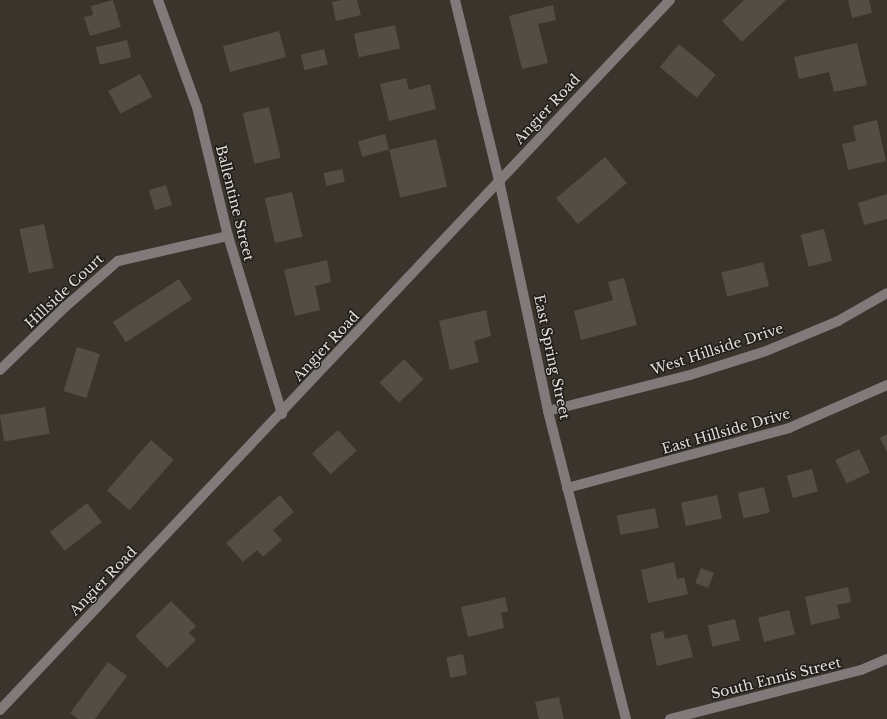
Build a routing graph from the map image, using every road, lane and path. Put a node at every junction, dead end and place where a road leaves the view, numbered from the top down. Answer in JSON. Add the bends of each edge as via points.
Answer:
{"nodes":[{"id":1,"x":158,"y":0,"type":"edge"},
{"id":2,"x":455,"y":0,"type":"edge"},
{"id":3,"x":670,"y":0,"type":"edge"},
{"id":4,"x":499,"y":180,"type":"junction"},
{"id":5,"x":228,"y":236,"type":"junction"},
{"id":6,"x":887,"y":293,"type":"edge"},
{"id":7,"x":0,"y":370,"type":"edge"},
{"id":8,"x":887,"y":385,"type":"edge"},
{"id":9,"x":548,"y":411,"type":"junction"},
{"id":10,"x":282,"y":414,"type":"junction"},
{"id":11,"x":567,"y":488,"type":"junction"},
{"id":12,"x":887,"y":659,"type":"edge"},
{"id":13,"x":0,"y":710,"type":"edge"},
{"id":14,"x":2,"y":719,"type":"edge"},
{"id":15,"x":626,"y":719,"type":"edge"},
{"id":16,"x":670,"y":719,"type":"edge"}],
"edges":[{"from":1,"to":5,"type":"street","name":"Ballentine Street","via":[[197,107]]},
{"from":2,"to":4,"type":"street","name":"East Spring Street"},
{"from":3,"to":4,"type":"street","name":"Angier Road"},
{"from":4,"to":9,"type":"street","name":"East Spring Street"},
{"from":4,"to":10,"type":"street","name":"Angier Road"},
{"from":5,"to":7,"type":"street","name":"Hillside Court","via":[[118,261],[65,307]]},
{"from":5,"to":10,"type":"street","name":"Ballentine Street"},
{"from":6,"to":9,"type":"street","name":"West Hillside Drive","via":[[838,321],[766,351],[690,375]]},
{"from":8,"to":11,"type":"street","name":"East Hillside Drive","via":[[789,428]]},
{"from":9,"to":11,"type":"street","name":"East Spring Street"},
{"from":10,"to":13,"type":"street","name":"Angier Road"},
{"from":11,"to":15,"type":"street","name":"East Spring Street"},
{"from":12,"to":16,"type":"street","name":"South Ennis Street","via":[[861,670]]},
{"from":13,"to":14,"type":"street"}]}
